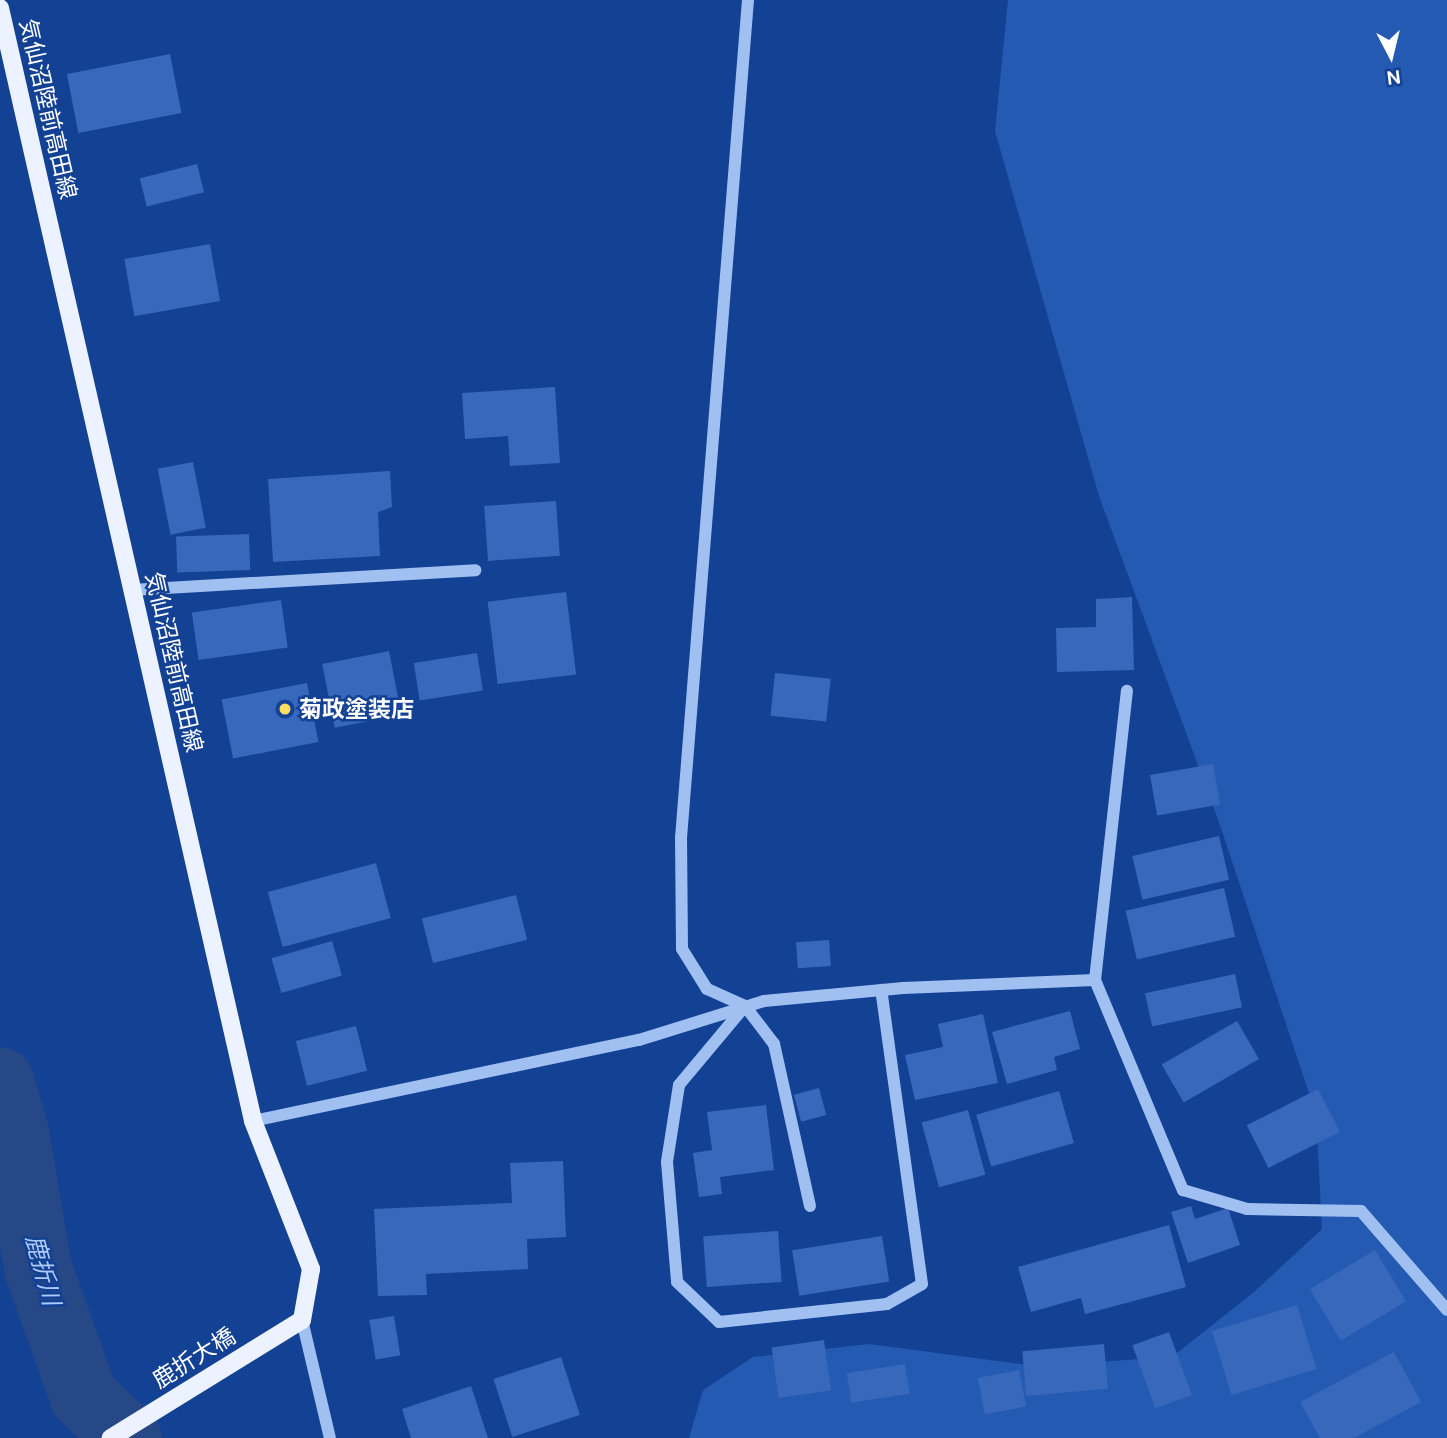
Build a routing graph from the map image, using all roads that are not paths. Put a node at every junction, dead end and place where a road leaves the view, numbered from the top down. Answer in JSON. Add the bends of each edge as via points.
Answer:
{"nodes":[{"id":1,"x":748,"y":0,"type":"edge"},
{"id":2,"x":0,"y":8,"type":"edge"},
{"id":3,"x":475,"y":570,"type":"dead end"},
{"id":4,"x":132,"y":590,"type":"junction"},
{"id":5,"x":1127,"y":691,"type":"dead end"},
{"id":6,"x":1095,"y":980,"type":"junction"},
{"id":7,"x":881,"y":990,"type":"junction"},
{"id":8,"x":745,"y":1006,"type":"junction"},
{"id":9,"x":253,"y":1121,"type":"junction"},
{"id":10,"x":810,"y":1206,"type":"dead end"},
{"id":11,"x":1447,"y":1310,"type":"edge"},
{"id":12,"x":302,"y":1321,"type":"junction"},
{"id":13,"x":111,"y":1438,"type":"edge"},
{"id":14,"x":330,"y":1438,"type":"edge"}],
"edges":[{"from":1,"to":8,"type":"street","via":[[681,838],[682,949],[707,989]]},
{"from":2,"to":4,"type":"main road","name":"気仙沼陸前高田線"},
{"from":3,"to":4,"type":"street"},
{"from":4,"to":9,"type":"main road","name":"気仙沼陸前高田線"},
{"from":5,"to":6,"type":"street"},
{"from":6,"to":7,"type":"street"},
{"from":6,"to":11,"type":"street","via":[[1183,1190],[1247,1209],[1361,1211]]},
{"from":7,"to":8,"type":"street"},
{"from":7,"to":8,"type":"street","via":[[922,1284],[887,1304],[719,1322],[677,1282],[667,1162],[679,1085]]},
{"from":8,"to":9,"type":"street","via":[[639,1040]]},
{"from":8,"to":10,"type":"street","via":[[774,1044]]},
{"from":9,"to":12,"type":"main road","name":"気仙沼陸前高田線","via":[[311,1269]]},
{"from":12,"to":13,"type":"main road","name":"鹿折大橋"},
{"from":12,"to":14,"type":"street"}]}
